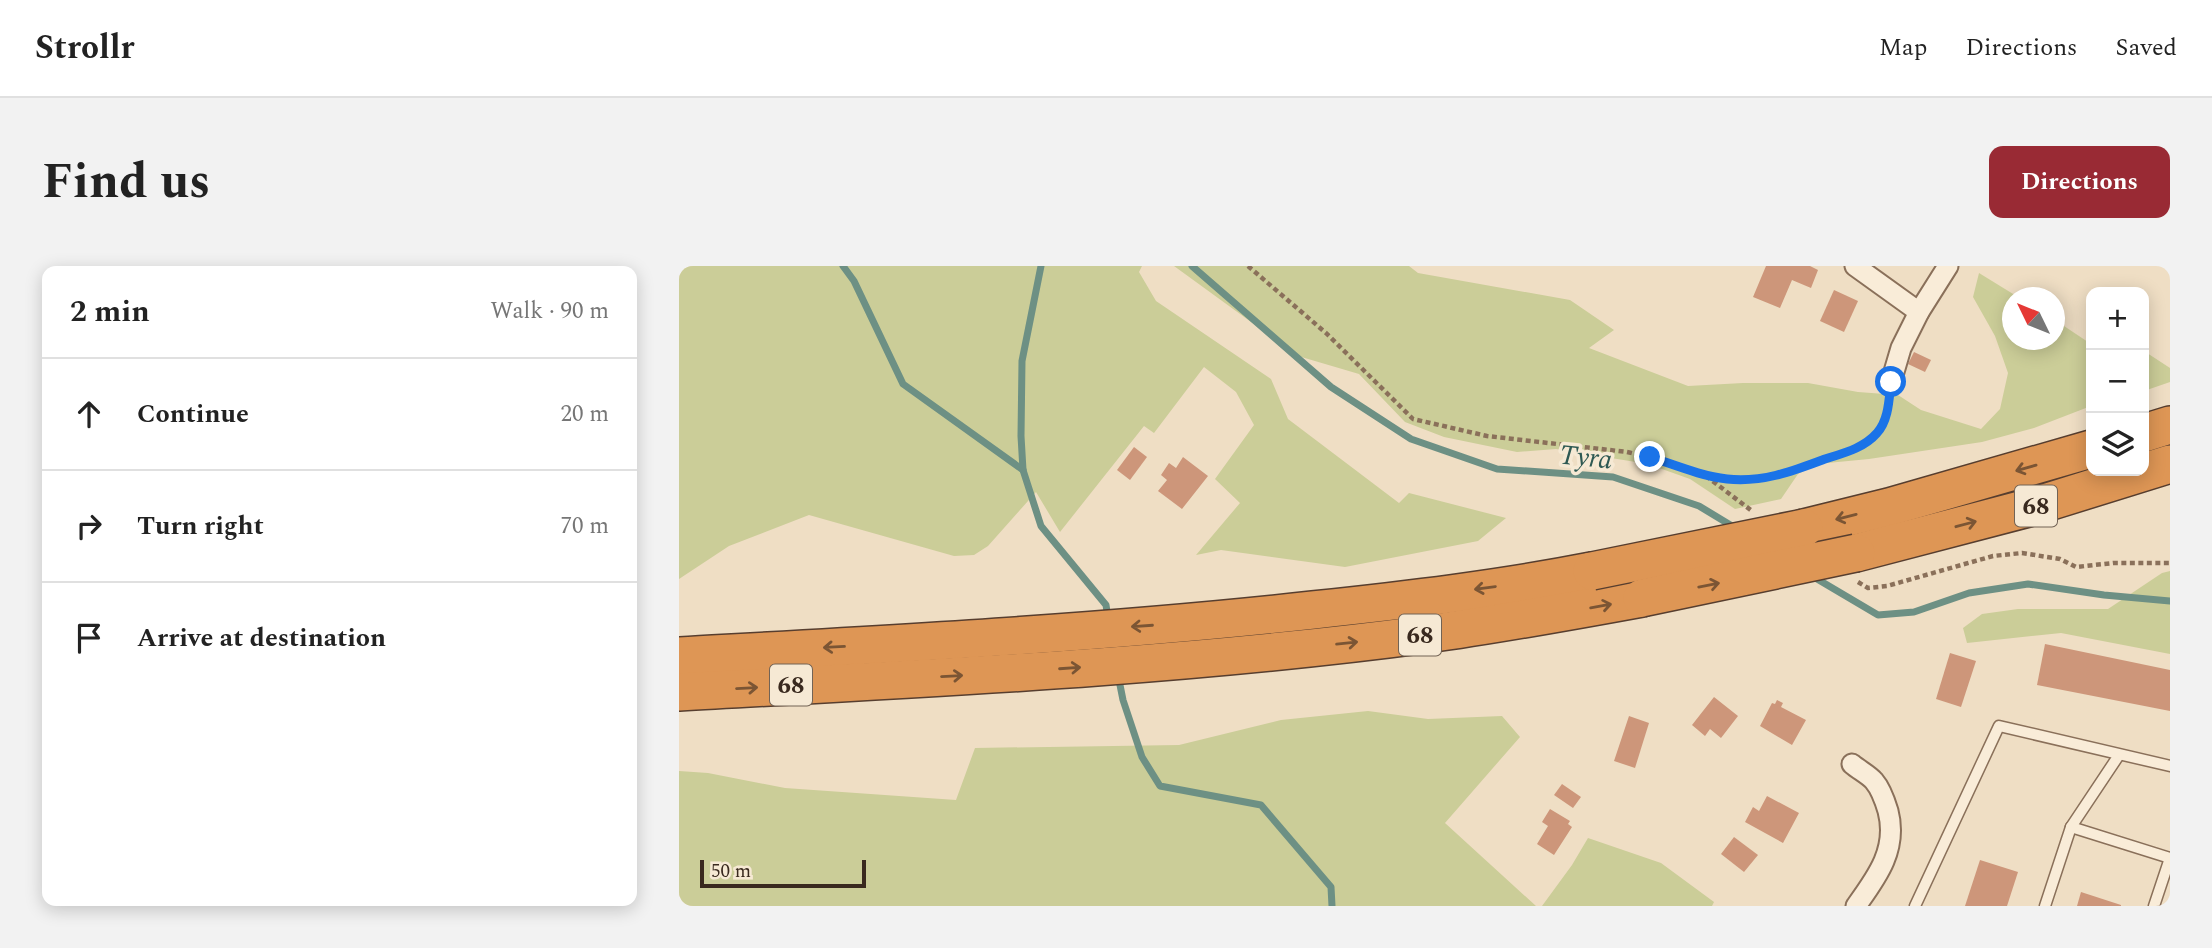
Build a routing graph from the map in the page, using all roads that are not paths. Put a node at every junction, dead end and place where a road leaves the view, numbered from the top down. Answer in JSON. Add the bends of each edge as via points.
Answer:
{"nodes":[{"id":1,"x":1855,"y":266,"type":"edge"},
{"id":2,"x":1948,"y":266,"type":"edge"},
{"id":3,"x":1919,"y":312,"type":"junction"},
{"id":4,"x":1891,"y":382,"type":"road end"},
{"id":5,"x":2170,"y":425,"type":"edge"},
{"id":6,"x":2149,"y":431,"type":"edge"},
{"id":7,"x":2086,"y":450,"type":"edge"},
{"id":8,"x":2170,"y":464,"type":"edge"},
{"id":9,"x":679,"y":656,"type":"edge"},
{"id":10,"x":679,"y":692,"type":"edge"},
{"id":11,"x":2119,"y":754,"type":"junction"},
{"id":12,"x":1852,"y":764,"type":"dead end"},
{"id":13,"x":2170,"y":766,"type":"edge"},
{"id":14,"x":2071,"y":827,"type":"junction"},
{"id":15,"x":2170,"y":858,"type":"edge"},
{"id":16,"x":1856,"y":906,"type":"edge"},
{"id":17,"x":1915,"y":906,"type":"edge"},
{"id":18,"x":2045,"y":906,"type":"edge"},
{"id":19,"x":2154,"y":906,"type":"edge"}],
"edges":[{"from":1,"to":3,"type":"street"},
{"from":2,"to":3,"type":"street"},
{"from":3,"to":4,"type":"street"},
{"from":5,"to":6,"type":"highway"},
{"from":7,"to":9,"type":"highway","number":"68","one_way":true,"bridge":true,"via":[[1804,528],[1592,571],[1423,598],[1210,621]]},
{"from":10,"to":8,"type":"highway","number":"68","one_way":true,"bridge":true,"via":[[1213,657],[1428,634],[1642,598],[1856,553],[2032,508]]},
{"from":11,"to":13,"type":"lane"},
{"from":11,"to":14,"type":"lane"},
{"from":11,"to":17,"type":"lane","via":[[1999,726]]},
{"from":12,"to":16,"type":"street","via":[[1881,792],[1890,828],[1879,874]]},
{"from":14,"to":15,"type":"lane"},
{"from":14,"to":18,"type":"lane"},
{"from":15,"to":19,"type":"lane"}]}
